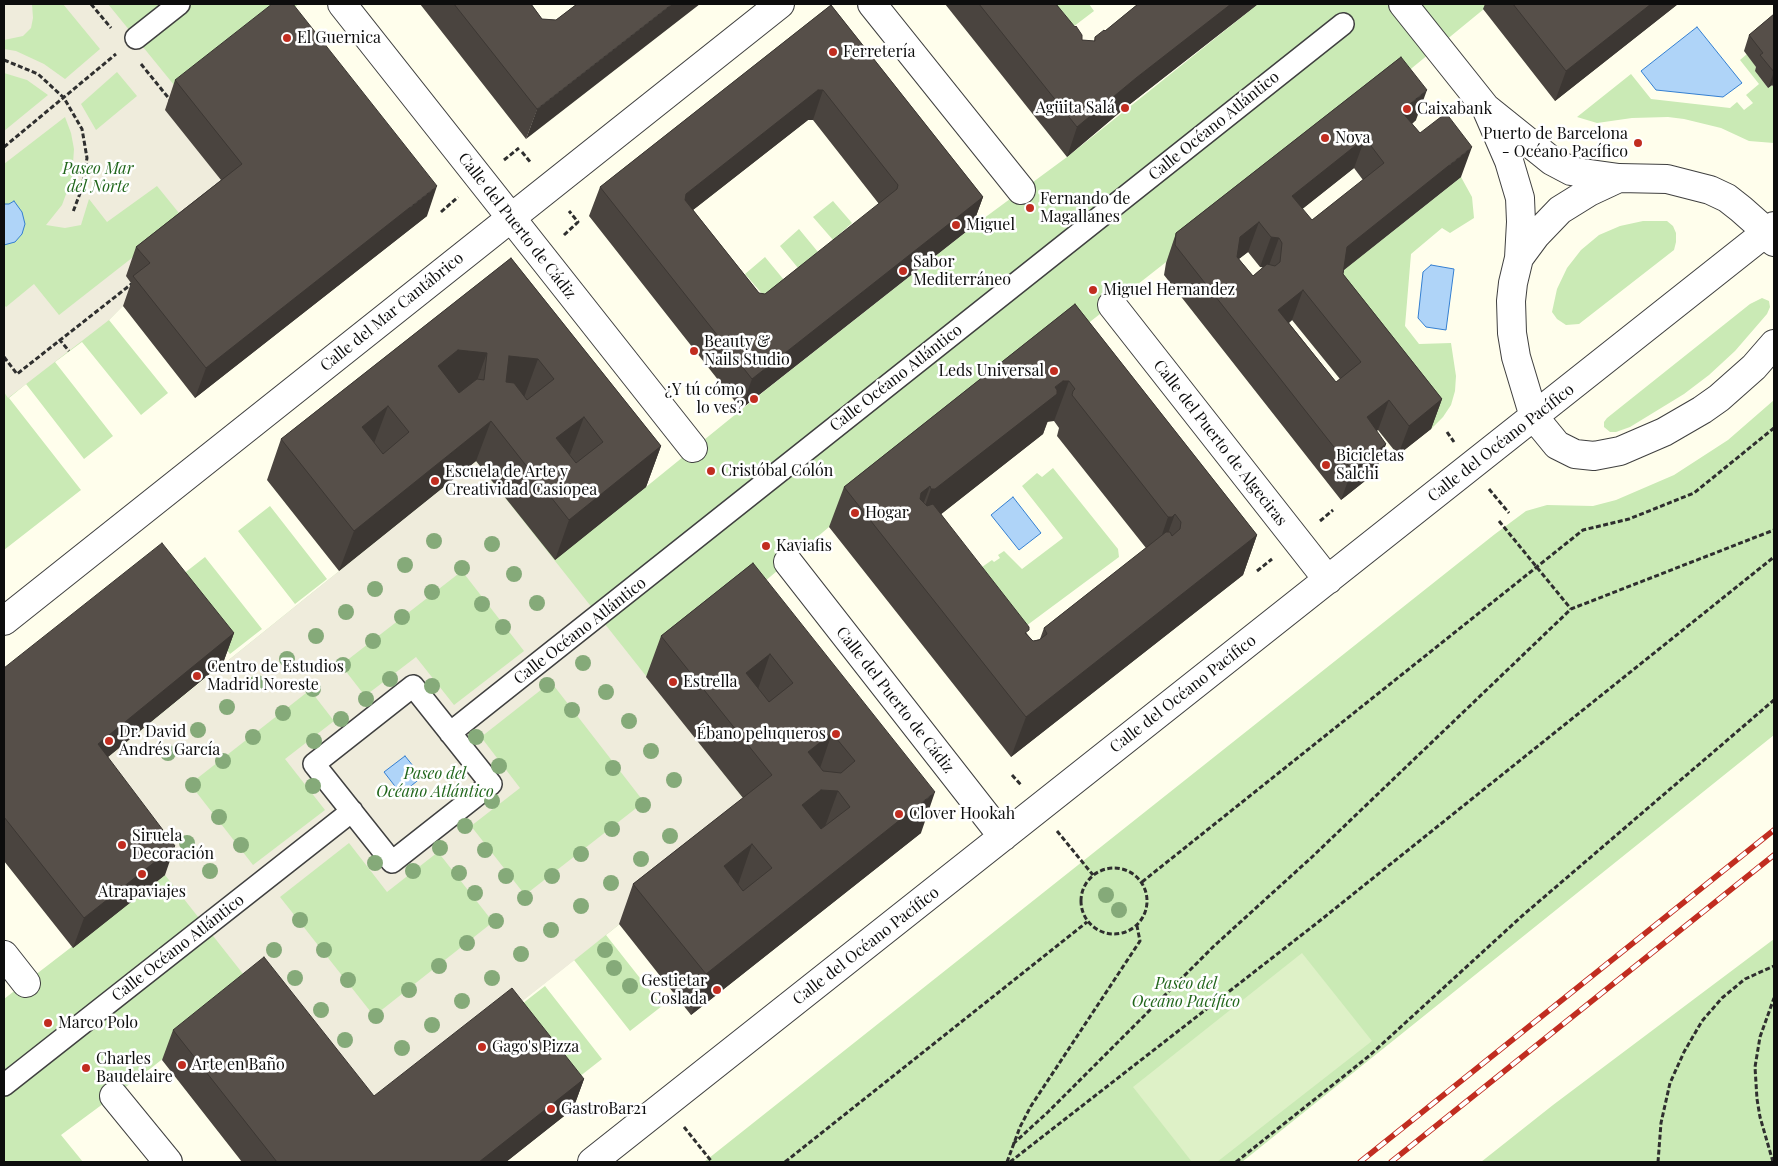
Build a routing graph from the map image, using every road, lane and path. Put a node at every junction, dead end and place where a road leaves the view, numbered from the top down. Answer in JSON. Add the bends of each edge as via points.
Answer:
{"nodes":[{"id":1,"x":91,"y":4,"type":"edge"},
{"id":2,"x":180,"y":4,"type":"edge"},
{"id":3,"x":342,"y":4,"type":"edge"},
{"id":4,"x":780,"y":4,"type":"edge"},
{"id":5,"x":872,"y":4,"type":"edge"},
{"id":6,"x":1403,"y":4,"type":"edge"},
{"id":7,"x":1343,"y":24,"type":"dead end"},
{"id":8,"x":131,"y":42,"type":"junction"},
{"id":9,"x":4,"y":60,"type":"edge"},
{"id":10,"x":64,"y":98,"type":"junction"},
{"id":11,"x":175,"y":106,"type":"edge"},
{"id":12,"x":1486,"y":108,"type":"junction"},
{"id":13,"x":4,"y":147,"type":"edge"},
{"id":14,"x":1618,"y":178,"type":"junction"},
{"id":15,"x":1021,"y":190,"type":"dead end"},
{"id":16,"x":73,"y":212,"type":"dead end"},
{"id":17,"x":511,"y":218,"type":"junction"},
{"id":18,"x":1772,"y":234,"type":"edge"},
{"id":19,"x":1519,"y":258,"type":"junction"},
{"id":20,"x":138,"y":279,"type":"edge"},
{"id":21,"x":1112,"y":305,"type":"dead end"},
{"id":22,"x":60,"y":339,"type":"junction"},
{"id":23,"x":1774,"y":344,"type":"edge"},
{"id":24,"x":69,"y":351,"type":"dead end"},
{"id":25,"x":4,"y":357,"type":"edge"},
{"id":26,"x":1534,"y":417,"type":"junction"},
{"id":27,"x":1774,"y":428,"type":"edge"},
{"id":28,"x":693,"y":448,"type":"dead end"},
{"id":29,"x":1499,"y":521,"type":"dead end"},
{"id":30,"x":1774,"y":530,"type":"edge"},
{"id":31,"x":1774,"y":557,"type":"edge"},
{"id":32,"x":788,"y":562,"type":"dead end"},
{"id":33,"x":1537,"y":567,"type":"junction"},
{"id":34,"x":1328,"y":580,"type":"junction"},
{"id":35,"x":1571,"y":609,"type":"junction"},
{"id":36,"x":4,"y":621,"type":"edge"},
{"id":37,"x":1774,"y":700,"type":"edge"},
{"id":38,"x":450,"y":733,"type":"junction"},
{"id":39,"x":352,"y":811,"type":"junction"},
{"id":40,"x":1003,"y":837,"type":"junction"},
{"id":41,"x":1142,"y":882,"type":"junction"},
{"id":42,"x":1087,"y":922,"type":"junction"},
{"id":43,"x":1137,"y":926,"type":"junction"},
{"id":44,"x":4,"y":955,"type":"edge"},
{"id":45,"x":1774,"y":966,"type":"edge"},
{"id":46,"x":26,"y":983,"type":"dead end"},
{"id":47,"x":1774,"y":998,"type":"edge"},
{"id":48,"x":4,"y":1085,"type":"edge"},
{"id":49,"x":114,"y":1096,"type":"dead end"},
{"id":50,"x":666,"y":1103,"type":"junction"},
{"id":51,"x":1013,"y":1144,"type":"junction"},
{"id":52,"x":168,"y":1162,"type":"edge"},
{"id":53,"x":592,"y":1162,"type":"edge"},
{"id":54,"x":712,"y":1162,"type":"edge"},
{"id":55,"x":785,"y":1162,"type":"edge"},
{"id":56,"x":1008,"y":1162,"type":"edge"},
{"id":57,"x":1236,"y":1162,"type":"edge"},
{"id":58,"x":1658,"y":1162,"type":"edge"},
{"id":59,"x":1773,"y":1162,"type":"edge"}],
"edges":[{"from":1,"to":8,"type":"path"},
{"from":2,"to":8,"type":"street"},
{"from":3,"to":17,"type":"street","name":"Calle del Puerto de Cádiz"},
{"from":4,"to":17,"type":"street","name":"Calle del Mar Cantábrico"},
{"from":5,"to":15,"type":"street"},
{"from":6,"to":12,"type":"street"},
{"from":7,"to":38,"type":"street","name":"Calle Océano Atlántico"},
{"from":8,"to":10,"type":"path"},
{"from":8,"to":11,"type":"path"},
{"from":9,"to":10,"type":"path","via":[[38,74]]},
{"from":10,"to":13,"type":"path"},
{"from":10,"to":16,"type":"path","via":[[82,129],[87,158],[82,188]]},
{"from":12,"to":14,"type":"street","via":[[1560,166],[1571,171]]},
{"from":12,"to":19,"type":"street","via":[[1509,161],[1520,198]]},
{"from":14,"to":18,"type":"street","via":[[1667,179],[1710,190],[1728,198]]},
{"from":14,"to":19,"type":"street","via":[[1560,210]]},
{"from":17,"to":28,"type":"street","name":"Calle del Puerto de Cádiz"},
{"from":17,"to":36,"type":"street","name":"Calle del Mar Cantábrico"},
{"from":18,"to":26,"type":"street","name":"Calle del Océano Pacífico"},
{"from":19,"to":26,"type":"street","via":[[1513,283],[1512,333]]},
{"from":20,"to":22,"type":"path"},
{"from":21,"to":34,"type":"street","name":"Calle del Puerto de Algeciras"},
{"from":22,"to":24,"type":"path"},
{"from":22,"to":25,"type":"path","via":[[17,374]]},
{"from":23,"to":26,"type":"street","via":[[1735,384],[1702,410],[1664,432],[1620,451],[1594,456],[1575,454],[1557,445]]},
{"from":26,"to":34,"type":"street","name":"Calle del Océano Pacífico"},
{"from":27,"to":33,"type":"path","via":[[1694,493],[1629,520],[1583,530]]},
{"from":29,"to":33,"type":"path"},
{"from":30,"to":35,"type":"path"},
{"from":31,"to":56,"type":"path","via":[[1325,917]]},
{"from":32,"to":40,"type":"street","name":"Calle del Puerto de Cádiz"},
{"from":33,"to":35,"type":"path"},
{"from":33,"to":41,"type":"path"},
{"from":34,"to":40,"type":"street","name":"Calle del Océano Pacífico"},
{"from":35,"to":51,"type":"path","via":[[1312,857],[1214,946]]},
{"from":37,"to":57,"type":"path","via":[[1522,916],[1369,1056]]},
{"from":38,"to":39,"type":"street","via":[[412,686],[349,736],[314,764]]},
{"from":38,"to":39,"type":"street","via":[[491,784],[392,862]]},
{"from":39,"to":48,"type":"street","name":"Calle Océano Atlántico"},
{"from":40,"to":50,"type":"street","name":"Calle del Océano Pacífico"},
{"from":41,"to":42,"type":"path","via":[[1129,872],[1113,868],[1093,875],[1086,883],[1080,902]]},
{"from":41,"to":43,"type":"path","via":[[1148,900],[1147,910]]},
{"from":42,"to":43,"type":"path","via":[[1105,934],[1117,935]]},
{"from":42,"to":55,"type":"path"},
{"from":43,"to":51,"type":"path","via":[[1140,941],[1031,1106]]},
{"from":44,"to":46,"type":"street"},
{"from":45,"to":58,"type":"path","via":[[1745,979],[1722,998],[1688,1044],[1670,1083],[1660,1123]]},
{"from":47,"to":59,"type":"path","via":[[1760,1037],[1755,1067],[1760,1117]]},
{"from":49,"to":52,"type":"street"},
{"from":50,"to":53,"type":"street","name":"Calle del Océano Pacífico"},
{"from":50,"to":54,"type":"path"},
{"from":51,"to":56,"type":"path"}]}
